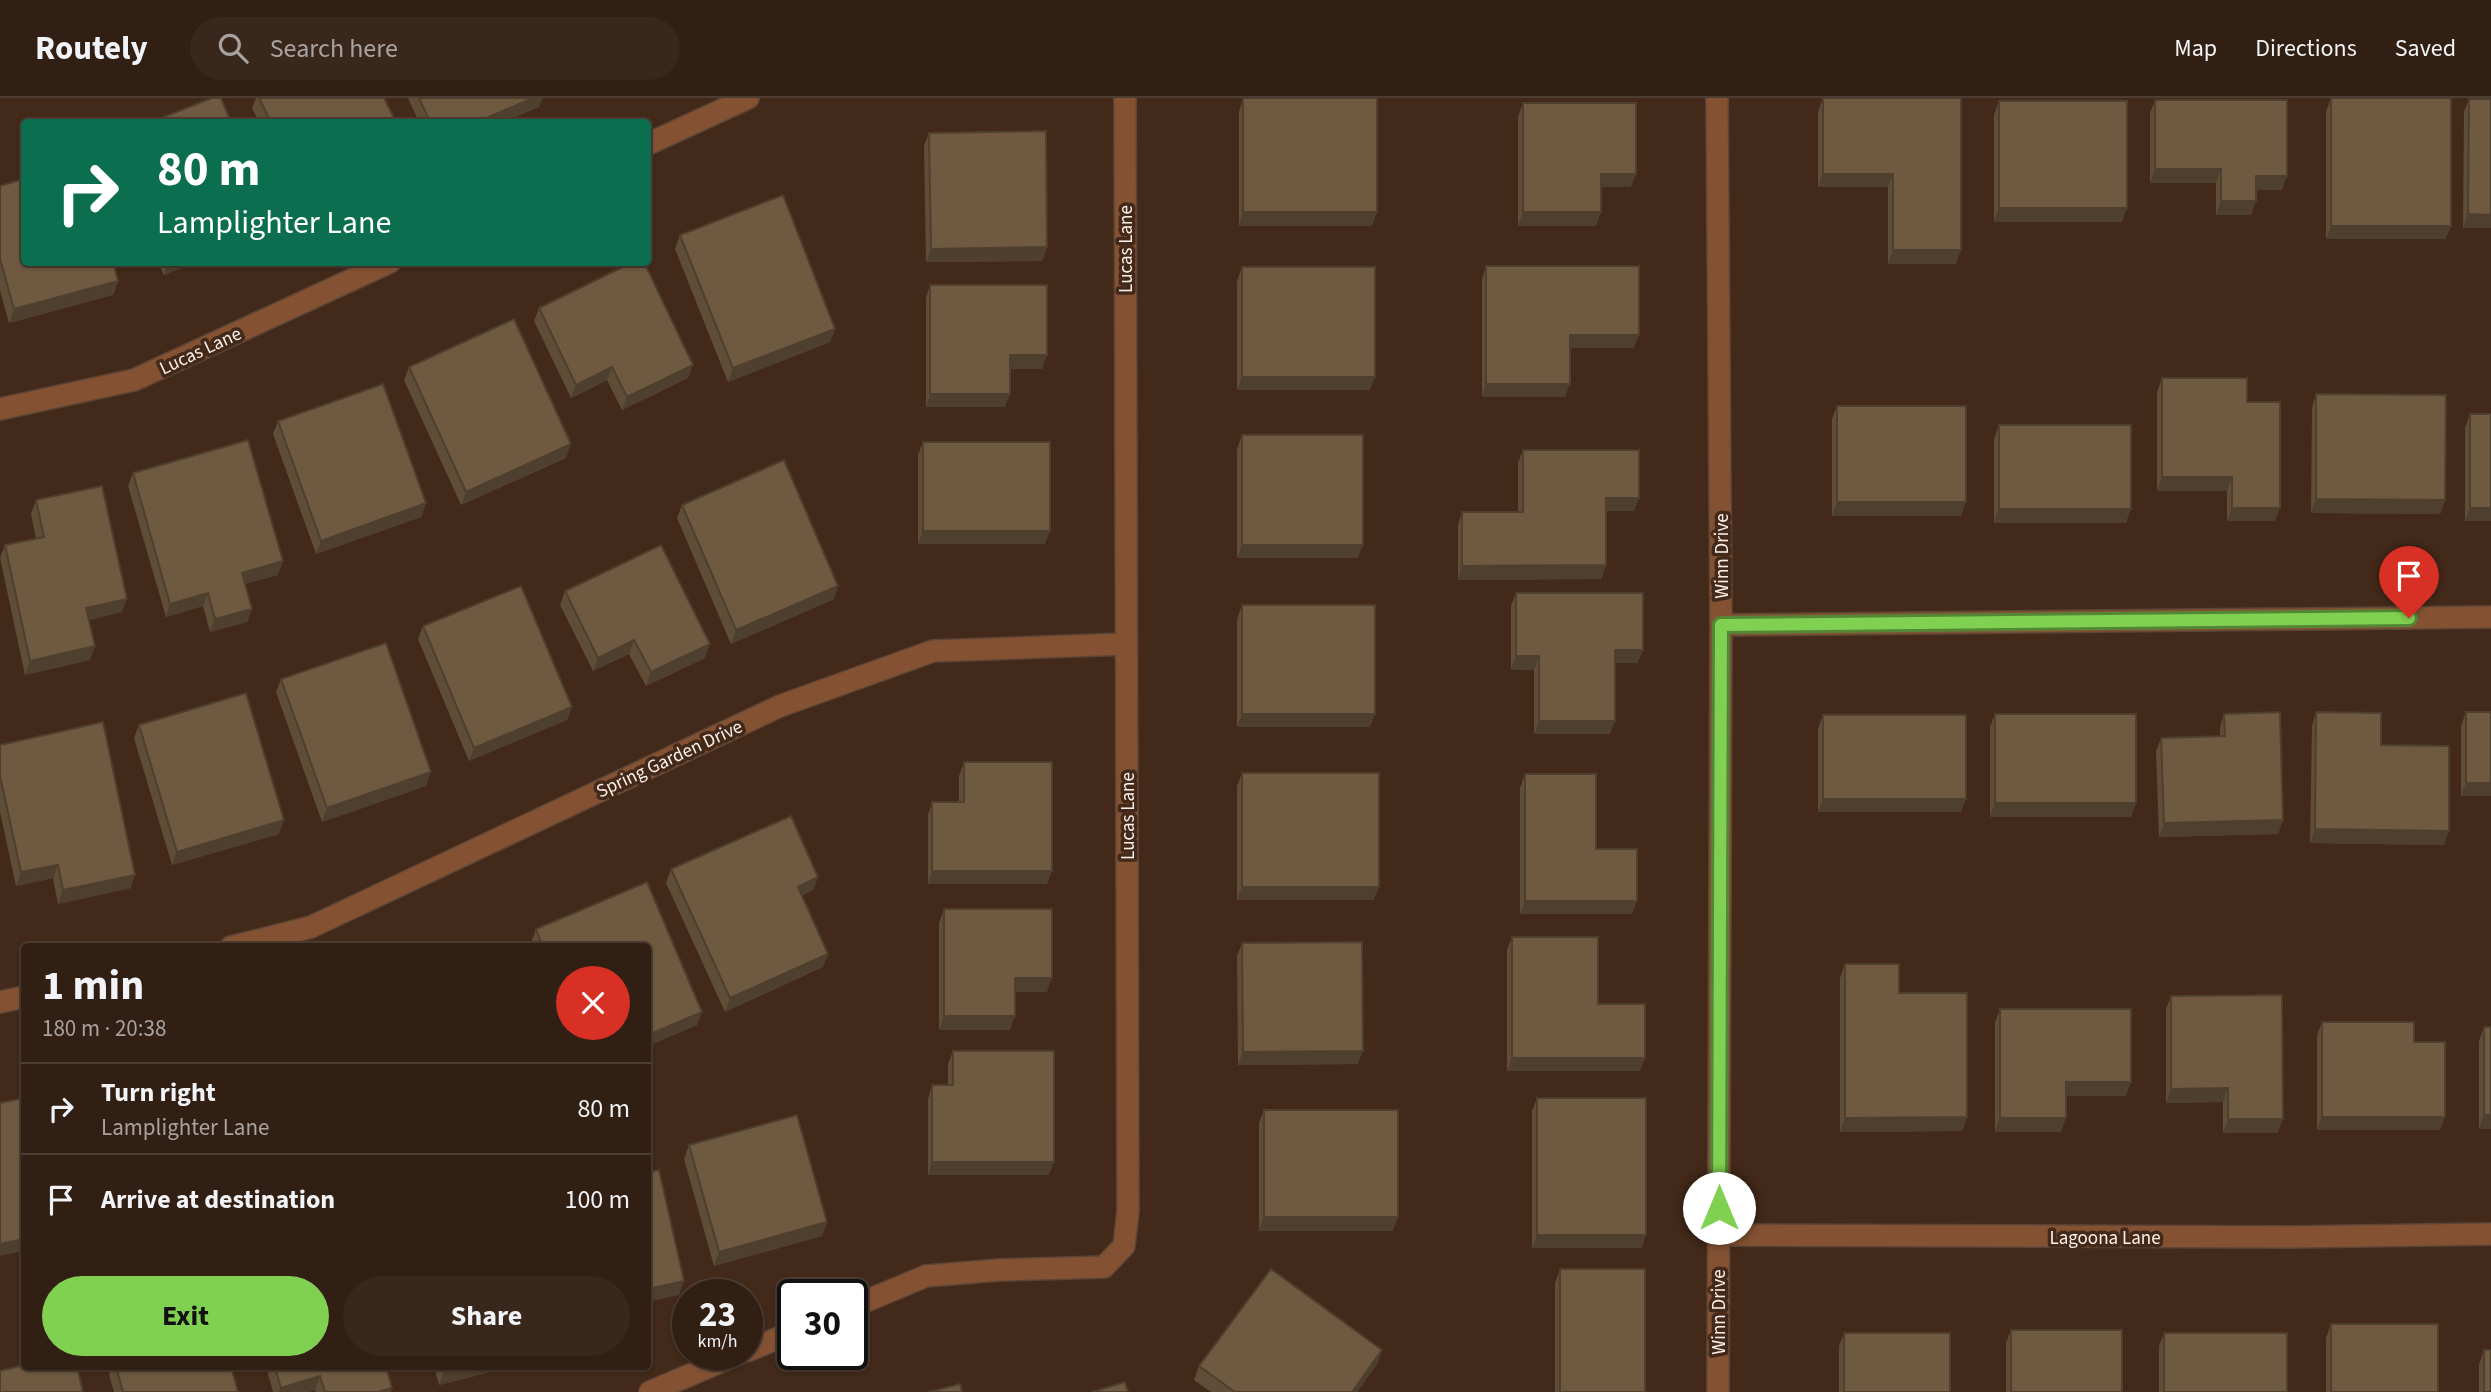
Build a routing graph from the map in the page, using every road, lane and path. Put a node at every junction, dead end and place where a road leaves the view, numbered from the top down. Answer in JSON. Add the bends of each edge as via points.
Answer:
{"nodes":[{"id":1,"x":748,"y":98,"type":"edge"},
{"id":2,"x":1125,"y":98,"type":"edge"},
{"id":3,"x":1717,"y":98,"type":"edge"},
{"id":4,"x":651,"y":143,"type":"edge"},
{"id":5,"x":381,"y":266,"type":"edge"},
{"id":6,"x":0,"y":409,"type":"edge"},
{"id":7,"x":2491,"y":617,"type":"edge"},
{"id":8,"x":1721,"y":625,"type":"junction"},
{"id":9,"x":1126,"y":644,"type":"junction"},
{"id":10,"x":247,"y":943,"type":"edge"},
{"id":11,"x":21,"y":998,"type":"edge"},
{"id":12,"x":0,"y":1002,"type":"edge"},
{"id":13,"x":2491,"y":1234,"type":"edge"},
{"id":14,"x":1719,"y":1235,"type":"junction"},
{"id":15,"x":868,"y":1300,"type":"edge"},
{"id":16,"x":702,"y":1370,"type":"edge"},
{"id":17,"x":650,"y":1392,"type":"edge"},
{"id":18,"x":1718,"y":1392,"type":"edge"}],
"edges":[{"from":1,"to":4,"type":"street"},
{"from":2,"to":9,"type":"street","name":"Lucas Lane"},
{"from":3,"to":8,"type":"street","name":"Winn Drive"},
{"from":5,"to":6,"type":"street","name":"Lucas Lane","via":[[134,380]]},
{"from":7,"to":8,"type":"street"},
{"from":8,"to":14,"type":"street","name":"Winn Drive"},
{"from":9,"to":10,"type":"street","name":"Spring Garden Drive","via":[[933,651],[780,706],[311,927]]},
{"from":9,"to":15,"type":"street","name":"Lucas Lane","via":[[1125,1246],[1104,1266],[926,1276]]},
{"from":11,"to":12,"type":"street"},
{"from":13,"to":14,"type":"street","name":"Lagoona Lane"},
{"from":14,"to":18,"type":"street","name":"Winn Drive"},
{"from":16,"to":17,"type":"street"}]}
